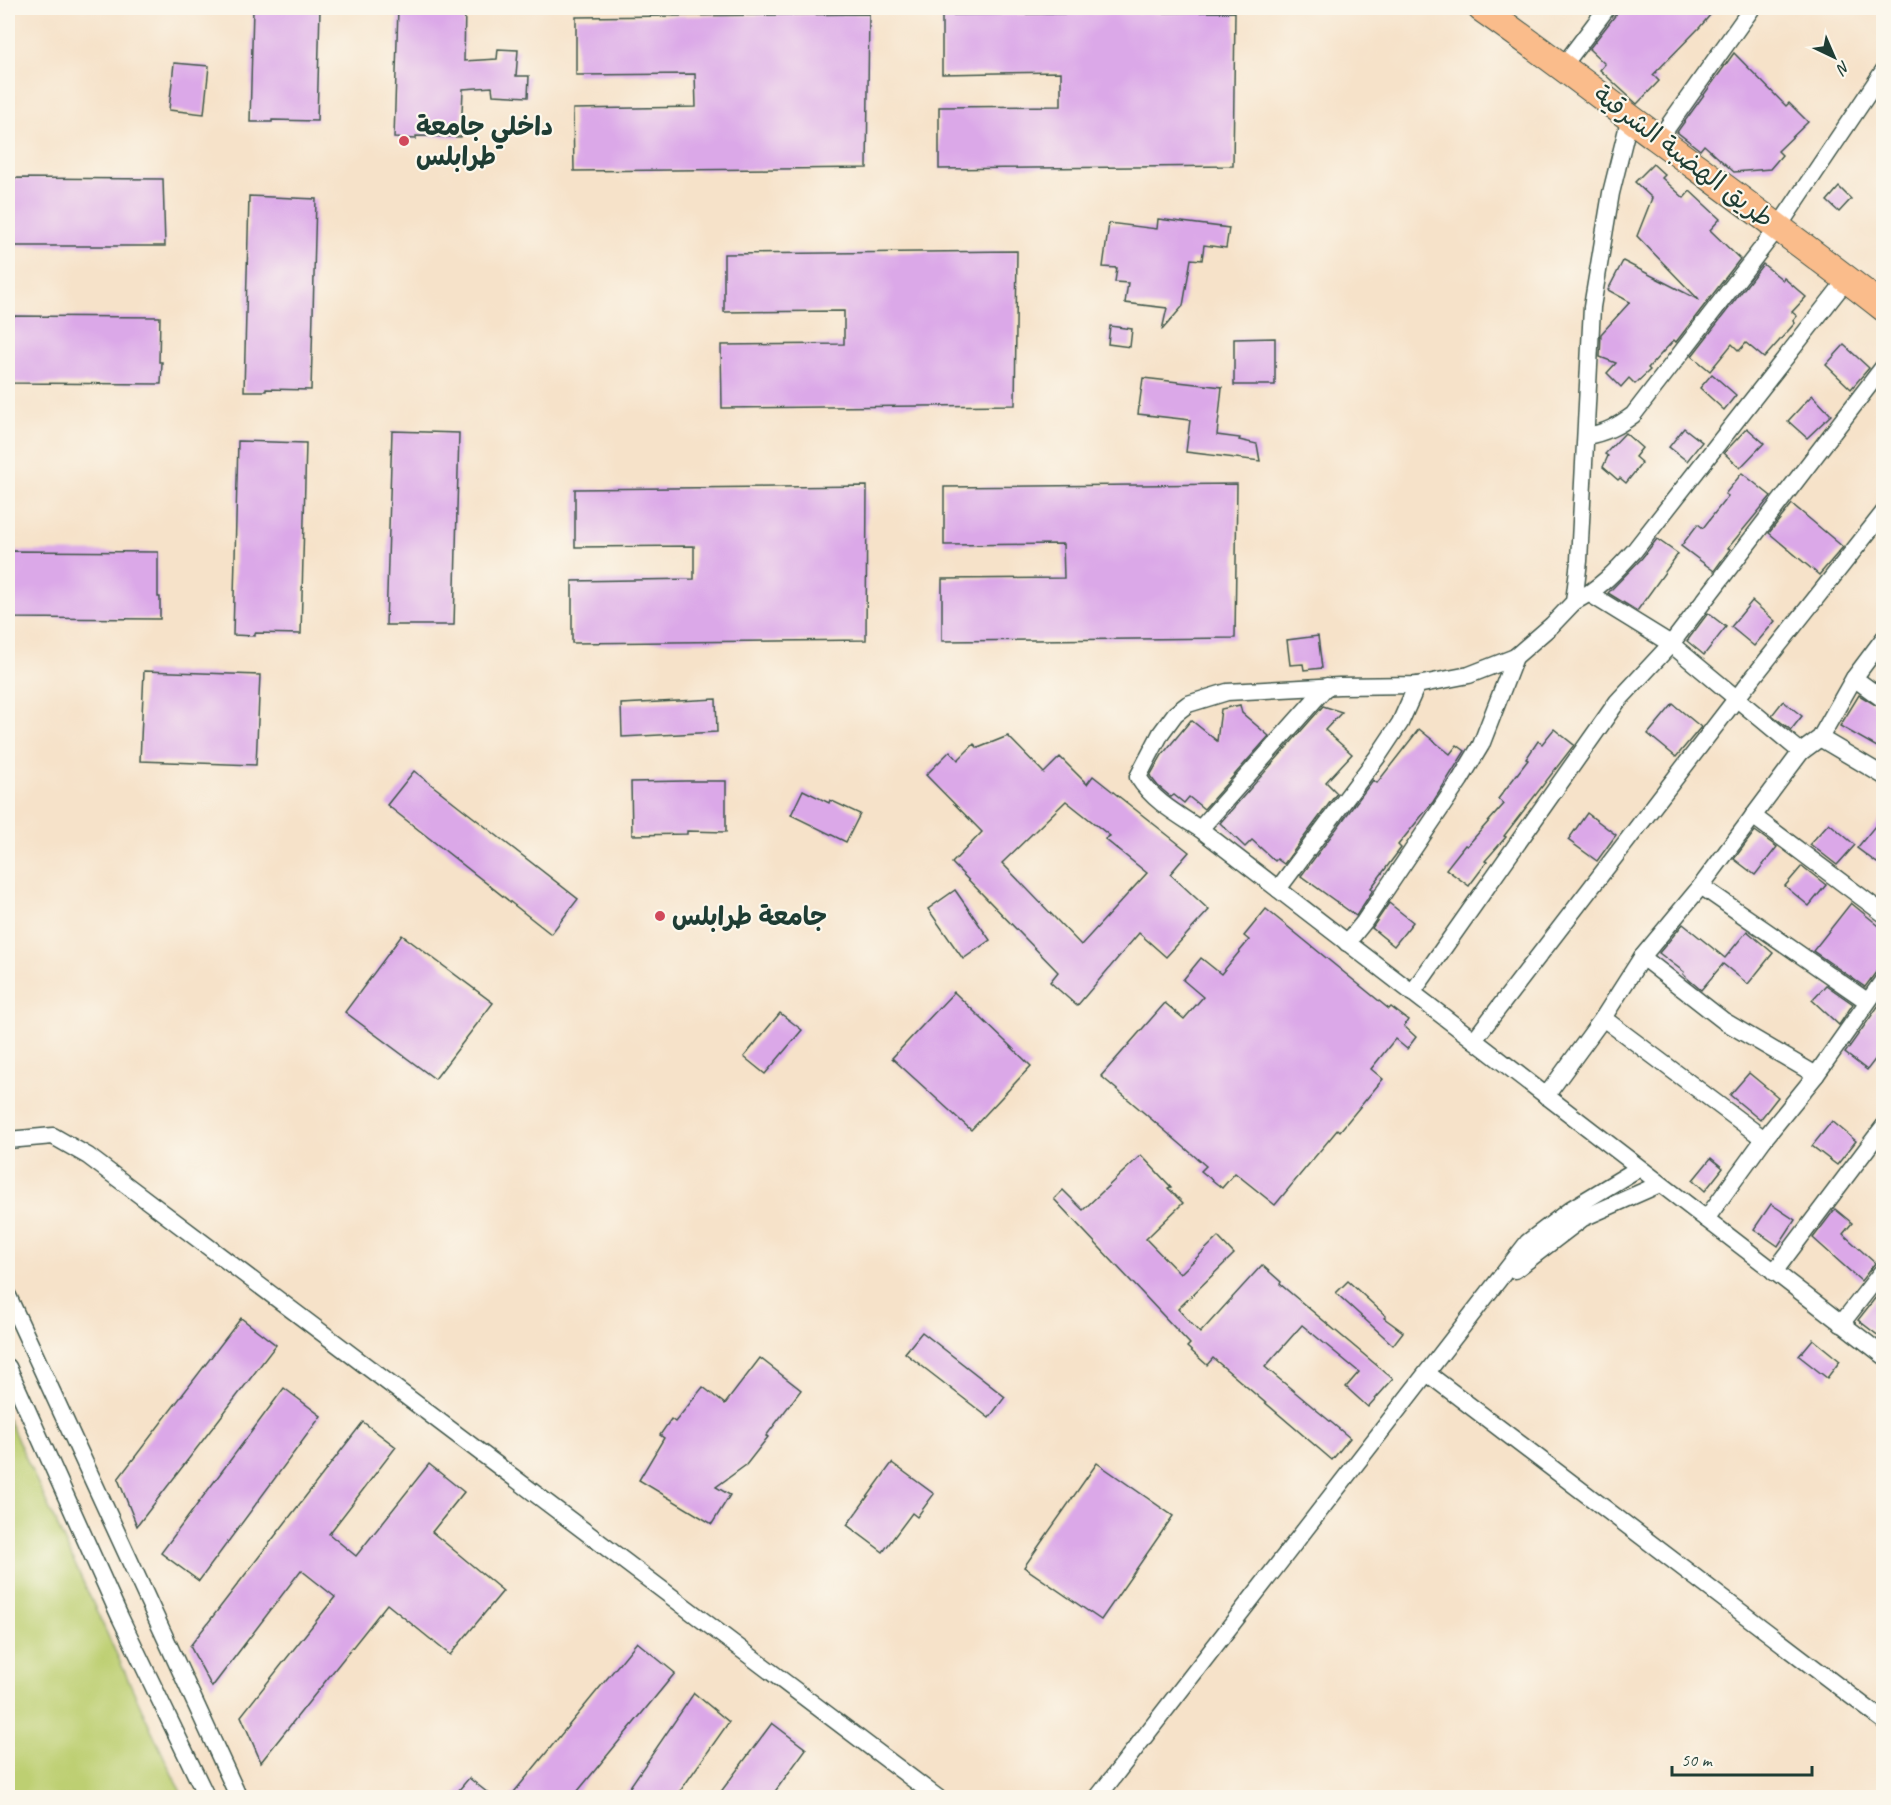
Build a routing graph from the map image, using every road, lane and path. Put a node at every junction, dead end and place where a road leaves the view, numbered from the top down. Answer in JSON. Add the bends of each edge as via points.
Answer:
{"nodes":[{"id":1,"x":1481,"y":8,"type":"edge"},
{"id":2,"x":1607,"y":8,"type":"edge"},
{"id":3,"x":1752,"y":8,"type":"edge"},
{"id":4,"x":1563,"y":66,"type":"junction"},
{"id":5,"x":1884,"y":70,"type":"edge"},
{"id":6,"x":1630,"y":117,"type":"junction"},
{"id":7,"x":1659,"y":139,"type":"junction"},
{"id":8,"x":1779,"y":226,"type":"junction"},
{"id":9,"x":1847,"y":279,"type":"junction"},
{"id":10,"x":1884,"y":308,"type":"edge"},
{"id":11,"x":1884,"y":366,"type":"edge"},
{"id":12,"x":1586,"y":436,"type":"junction"},
{"id":13,"x":1884,"y":512,"type":"edge"},
{"id":14,"x":1590,"y":594,"type":"junction"},
{"id":15,"x":1574,"y":602,"type":"junction"},
{"id":16,"x":1884,"y":638,"type":"edge"},
{"id":17,"x":1671,"y":644,"type":"junction"},
{"id":18,"x":1515,"y":657,"type":"junction"},
{"id":19,"x":1854,"y":678,"type":"junction"},
{"id":20,"x":1417,"y":685,"type":"junction"},
{"id":21,"x":1327,"y":686,"type":"junction"},
{"id":22,"x":1736,"y":699,"type":"junction"},
{"id":23,"x":1884,"y":700,"type":"edge"},
{"id":24,"x":1820,"y":738,"type":"junction"},
{"id":25,"x":1801,"y":752,"type":"junction"},
{"id":26,"x":1884,"y":776,"type":"edge"},
{"id":27,"x":1753,"y":816,"type":"junction"},
{"id":28,"x":1200,"y":829,"type":"junction"},
{"id":29,"x":1701,"y":886,"type":"junction"},
{"id":30,"x":1278,"y":889,"type":"junction"},
{"id":31,"x":1884,"y":914,"type":"edge"},
{"id":32,"x":1347,"y":943,"type":"junction"},
{"id":33,"x":1642,"y":957,"type":"junction"},
{"id":34,"x":1884,"y":979,"type":"edge"},
{"id":35,"x":1412,"y":993,"type":"junction"},
{"id":36,"x":1867,"y":1001,"type":"junction"},
{"id":37,"x":1603,"y":1018,"type":"junction"},
{"id":38,"x":1474,"y":1041,"type":"junction"},
{"id":39,"x":1816,"y":1075,"type":"junction"},
{"id":40,"x":1546,"y":1096,"type":"junction"},
{"id":41,"x":1884,"y":1126,"type":"edge"},
{"id":42,"x":1764,"y":1138,"type":"junction"},
{"id":43,"x":8,"y":1140,"type":"edge"},
{"id":44,"x":1639,"y":1168,"type":"junction"},
{"id":45,"x":1660,"y":1184,"type":"junction"},
{"id":46,"x":1706,"y":1219,"type":"junction"},
{"id":47,"x":1884,"y":1269,"type":"edge"},
{"id":48,"x":1774,"y":1272,"type":"junction"},
{"id":49,"x":1493,"y":1287,"type":"junction"},
{"id":50,"x":8,"y":1296,"type":"edge"},
{"id":51,"x":1841,"y":1324,"type":"junction"},
{"id":52,"x":1884,"y":1356,"type":"edge"},
{"id":53,"x":8,"y":1366,"type":"edge"},
{"id":54,"x":1427,"y":1373,"type":"junction"},
{"id":55,"x":1884,"y":1721,"type":"edge"},
{"id":56,"x":207,"y":1797,"type":"edge"},
{"id":57,"x":239,"y":1797,"type":"edge"},
{"id":58,"x":938,"y":1797,"type":"edge"},
{"id":59,"x":1097,"y":1797,"type":"edge"}],
"edges":[{"from":1,"to":4,"type":"main road","name":"طريق الهضبة الشرقية"},
{"from":2,"to":4,"type":"street"},
{"from":3,"to":7,"type":"street"},
{"from":4,"to":6,"type":"main road","name":"طريق الهضبة الشرقية"},
{"from":5,"to":8,"type":"street"},
{"from":6,"to":7,"type":"main road","name":"طريق الهضبة الشرقية"},
{"from":6,"to":12,"type":"street","via":[[1611,193],[1592,307]]},
{"from":7,"to":8,"type":"main road","name":"طريق الهضبة الشرقية"},
{"from":8,"to":9,"type":"main road","name":"طريق الهضبة الشرقية"},
{"from":8,"to":12,"type":"street","via":[[1633,415],[1601,434]]},
{"from":9,"to":10,"type":"main road","name":"طريق الهضبة الشرقية"},
{"from":9,"to":14,"type":"street","via":[[1634,551]]},
{"from":11,"to":17,"type":"street"},
{"from":12,"to":15,"type":"street"},
{"from":13,"to":22,"type":"street"},
{"from":14,"to":15,"type":"street"},
{"from":14,"to":17,"type":"street"},
{"from":15,"to":18,"type":"street"},
{"from":16,"to":19,"type":"street"},
{"from":17,"to":22,"type":"street"},
{"from":17,"to":35,"type":"street","via":[[1617,702]]},
{"from":18,"to":20,"type":"street","via":[[1469,675]]},
{"from":18,"to":32,"type":"street","via":[[1481,745]]},
{"from":19,"to":23,"type":"street"},
{"from":19,"to":24,"type":"street"},
{"from":20,"to":21,"type":"street"},
{"from":20,"to":30,"type":"street","via":[[1400,723],[1378,756]]},
{"from":21,"to":28,"type":"street"},
{"from":21,"to":28,"type":"street","via":[[1227,692],[1188,704],[1175,714],[1138,777],[1168,809]]},
{"from":22,"to":25,"type":"street"},
{"from":22,"to":38,"type":"street"},
{"from":24,"to":25,"type":"street"},
{"from":24,"to":26,"type":"street"},
{"from":25,"to":27,"type":"street"},
{"from":27,"to":29,"type":"street"},
{"from":27,"to":31,"type":"street"},
{"from":28,"to":30,"type":"street"},
{"from":29,"to":33,"type":"street"},
{"from":29,"to":36,"type":"street"},
{"from":30,"to":32,"type":"street"},
{"from":32,"to":35,"type":"street"},
{"from":33,"to":37,"type":"street"},
{"from":33,"to":39,"type":"street","via":[[1724,1021]]},
{"from":34,"to":36,"type":"street"},
{"from":35,"to":38,"type":"street"},
{"from":36,"to":39,"type":"street"},
{"from":37,"to":40,"type":"street"},
{"from":37,"to":42,"type":"street"},
{"from":38,"to":40,"type":"street"},
{"from":39,"to":42,"type":"street"},
{"from":40,"to":44,"type":"street"},
{"from":41,"to":48,"type":"street"},
{"from":42,"to":46,"type":"street"},
{"from":43,"to":58,"type":"street","via":[[53,1136],[88,1156]]},
{"from":44,"to":45,"type":"street"},
{"from":44,"to":49,"type":"street","via":[[1571,1209],[1528,1242]]},
{"from":45,"to":46,"type":"street"},
{"from":45,"to":49,"type":"street","via":[[1583,1218]]},
{"from":46,"to":48,"type":"street"},
{"from":47,"to":51,"type":"street"},
{"from":48,"to":51,"type":"street"},
{"from":49,"to":54,"type":"street"},
{"from":50,"to":57,"type":"street"},
{"from":51,"to":52,"type":"street"},
{"from":53,"to":56,"type":"street","via":[[120,1617]]},
{"from":54,"to":55,"type":"street"},
{"from":54,"to":59,"type":"street"}]}
